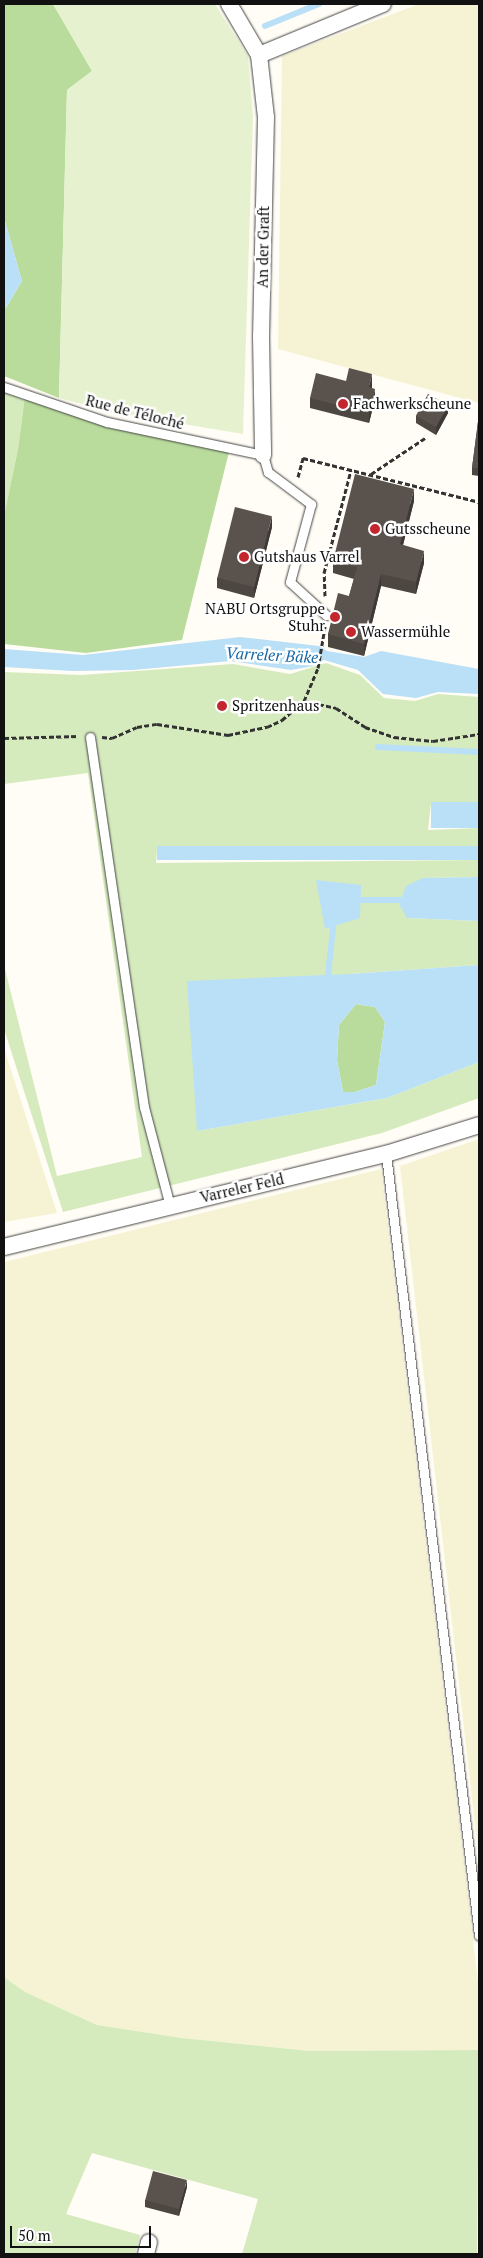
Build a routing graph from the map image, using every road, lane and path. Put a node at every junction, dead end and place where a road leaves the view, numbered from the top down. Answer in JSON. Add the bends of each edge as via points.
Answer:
{"nodes":[{"id":1,"x":229,"y":4,"type":"edge"},
{"id":2,"x":383,"y":4,"type":"edge"},
{"id":3,"x":259,"y":55,"type":"junction"},
{"id":4,"x":4,"y":387,"type":"edge"},
{"id":5,"x":425,"y":438,"type":"dead end"},
{"id":6,"x":263,"y":455,"type":"junction"},
{"id":7,"x":350,"y":470,"type":"junction"},
{"id":8,"x":370,"y":475,"type":"junction"},
{"id":9,"x":297,"y":482,"type":"dead end"},
{"id":10,"x":479,"y":502,"type":"edge"},
{"id":11,"x":326,"y":615,"type":"junction"},
{"id":12,"x":304,"y":701,"type":"junction"},
{"id":13,"x":479,"y":734,"type":"edge"},
{"id":14,"x":90,"y":737,"type":"joint"},
{"id":15,"x":4,"y":738,"type":"edge"},
{"id":16,"x":112,"y":738,"type":"dead end"},
{"id":17,"x":479,"y":1125,"type":"edge"},
{"id":18,"x":386,"y":1154,"type":"junction"},
{"id":19,"x":170,"y":1206,"type":"junction"},
{"id":20,"x":4,"y":1247,"type":"edge"},
{"id":21,"x":479,"y":1935,"type":"edge"}],
"edges":[{"from":1,"to":3,"type":"street"},
{"from":2,"to":3,"type":"street"},
{"from":3,"to":6,"type":"street","name":"An der Graft","via":[[266,117],[261,336]]},
{"from":4,"to":6,"type":"lane","name":"Rue de Téloché","via":[[107,422]]},
{"from":5,"to":8,"type":"path"},
{"from":6,"to":11,"type":"lane","via":[[268,472],[311,504],[290,582]]},
{"from":7,"to":8,"type":"path"},
{"from":7,"to":9,"type":"path","via":[[303,458]]},
{"from":7,"to":11,"type":"path","via":[[324,573]]},
{"from":8,"to":10,"type":"path"},
{"from":11,"to":12,"type":"path","via":[[318,668]]},
{"from":12,"to":13,"type":"path","via":[[336,708],[365,727],[394,737],[433,741]]},
{"from":12,"to":16,"type":"path","via":[[282,720],[228,734],[157,724],[135,728]]},
{"from":14,"to":15,"type":"path"},
{"from":14,"to":19,"type":"lane","via":[[144,1107]]},
{"from":17,"to":18,"type":"street","name":"Varreler Feld"},
{"from":18,"to":19,"type":"street","name":"Varreler Feld"},
{"from":18,"to":21,"type":"lane"},
{"from":19,"to":20,"type":"street","name":"Varreler Feld"}]}
